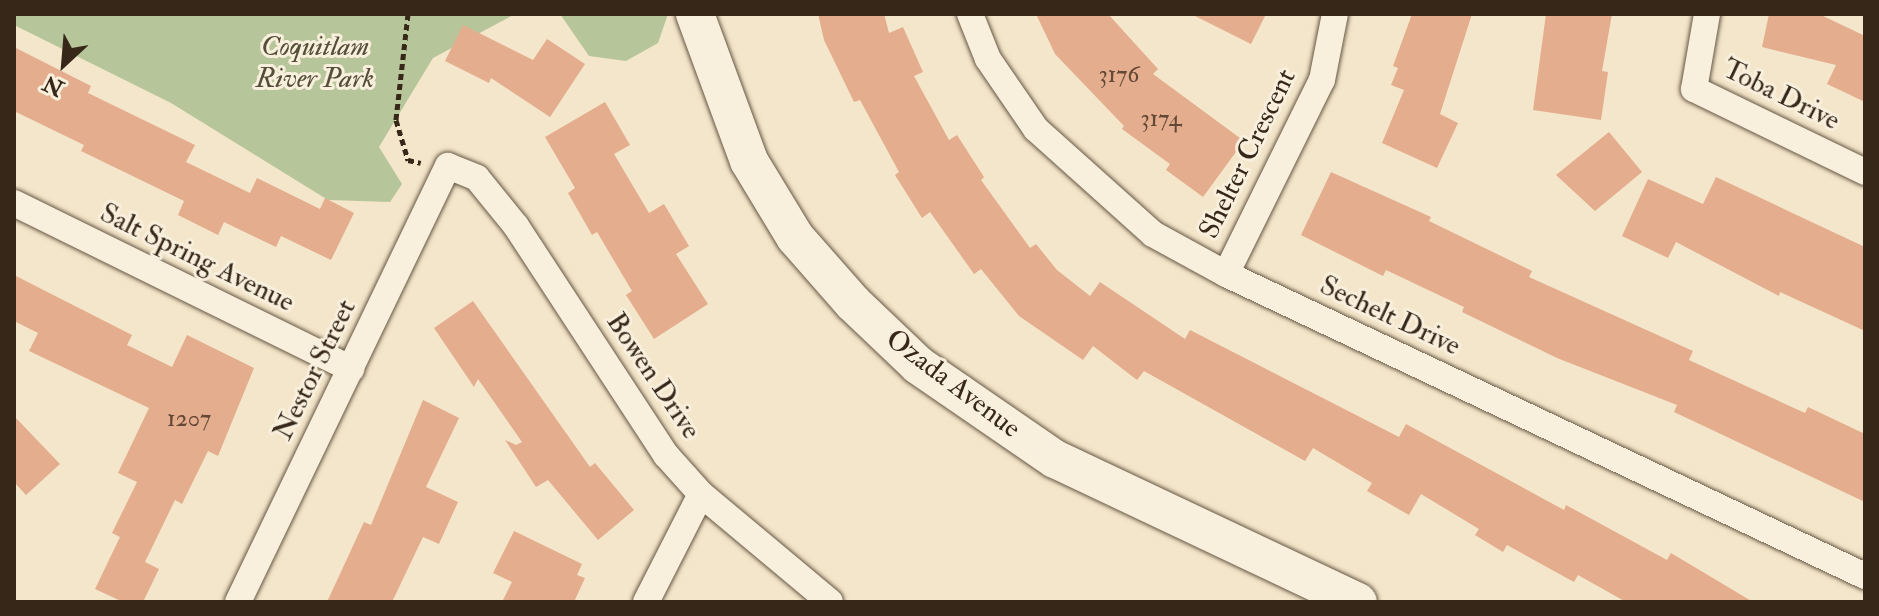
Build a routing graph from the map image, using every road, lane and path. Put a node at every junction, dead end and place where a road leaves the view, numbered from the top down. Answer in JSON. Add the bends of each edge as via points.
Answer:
{"nodes":[{"id":1,"x":408,"y":14,"type":"edge"},
{"id":2,"x":695,"y":14,"type":"edge"},
{"id":3,"x":970,"y":14,"type":"edge"},
{"id":4,"x":1335,"y":14,"type":"edge"},
{"id":5,"x":1707,"y":14,"type":"edge"},
{"id":6,"x":448,"y":166,"type":"junction"},
{"id":7,"x":1865,"y":172,"type":"edge"},
{"id":8,"x":14,"y":203,"type":"edge"},
{"id":9,"x":1226,"y":274,"type":"junction"},
{"id":10,"x":351,"y":369,"type":"junction"},
{"id":11,"x":701,"y":494,"type":"junction"},
{"id":12,"x":1865,"y":576,"type":"edge"},
{"id":13,"x":238,"y":602,"type":"edge"},
{"id":14,"x":646,"y":602,"type":"edge"},
{"id":15,"x":830,"y":602,"type":"edge"},
{"id":16,"x":1358,"y":602,"type":"edge"}],
"edges":[{"from":1,"to":6,"type":"path","via":[[396,120],[408,160]]},
{"from":2,"to":16,"type":"street","name":"Ozada Avenue","via":[[749,161],[795,237],[918,365],[1055,459]]},
{"from":3,"to":9,"type":"street","name":"Sechelt Drive","via":[[988,59],[1036,129],[1153,234]]},
{"from":4,"to":9,"type":"street","name":"Shelter Crescent","via":[[1322,80]]},
{"from":5,"to":7,"type":"street","name":"Toba Drive","via":[[1694,89]]},
{"from":6,"to":10,"type":"street","name":"Nestor Street"},
{"from":6,"to":11,"type":"street","name":"Bowen Drive","via":[[477,178],[516,226],[635,413]]},
{"from":8,"to":10,"type":"street","name":"Salt Spring Avenue"},
{"from":9,"to":12,"type":"street","name":"Sechelt Drive"},
{"from":10,"to":13,"type":"street","name":"Nestor Street"},
{"from":11,"to":14,"type":"street"},
{"from":11,"to":15,"type":"street","name":"Bowen Drive"}]}
